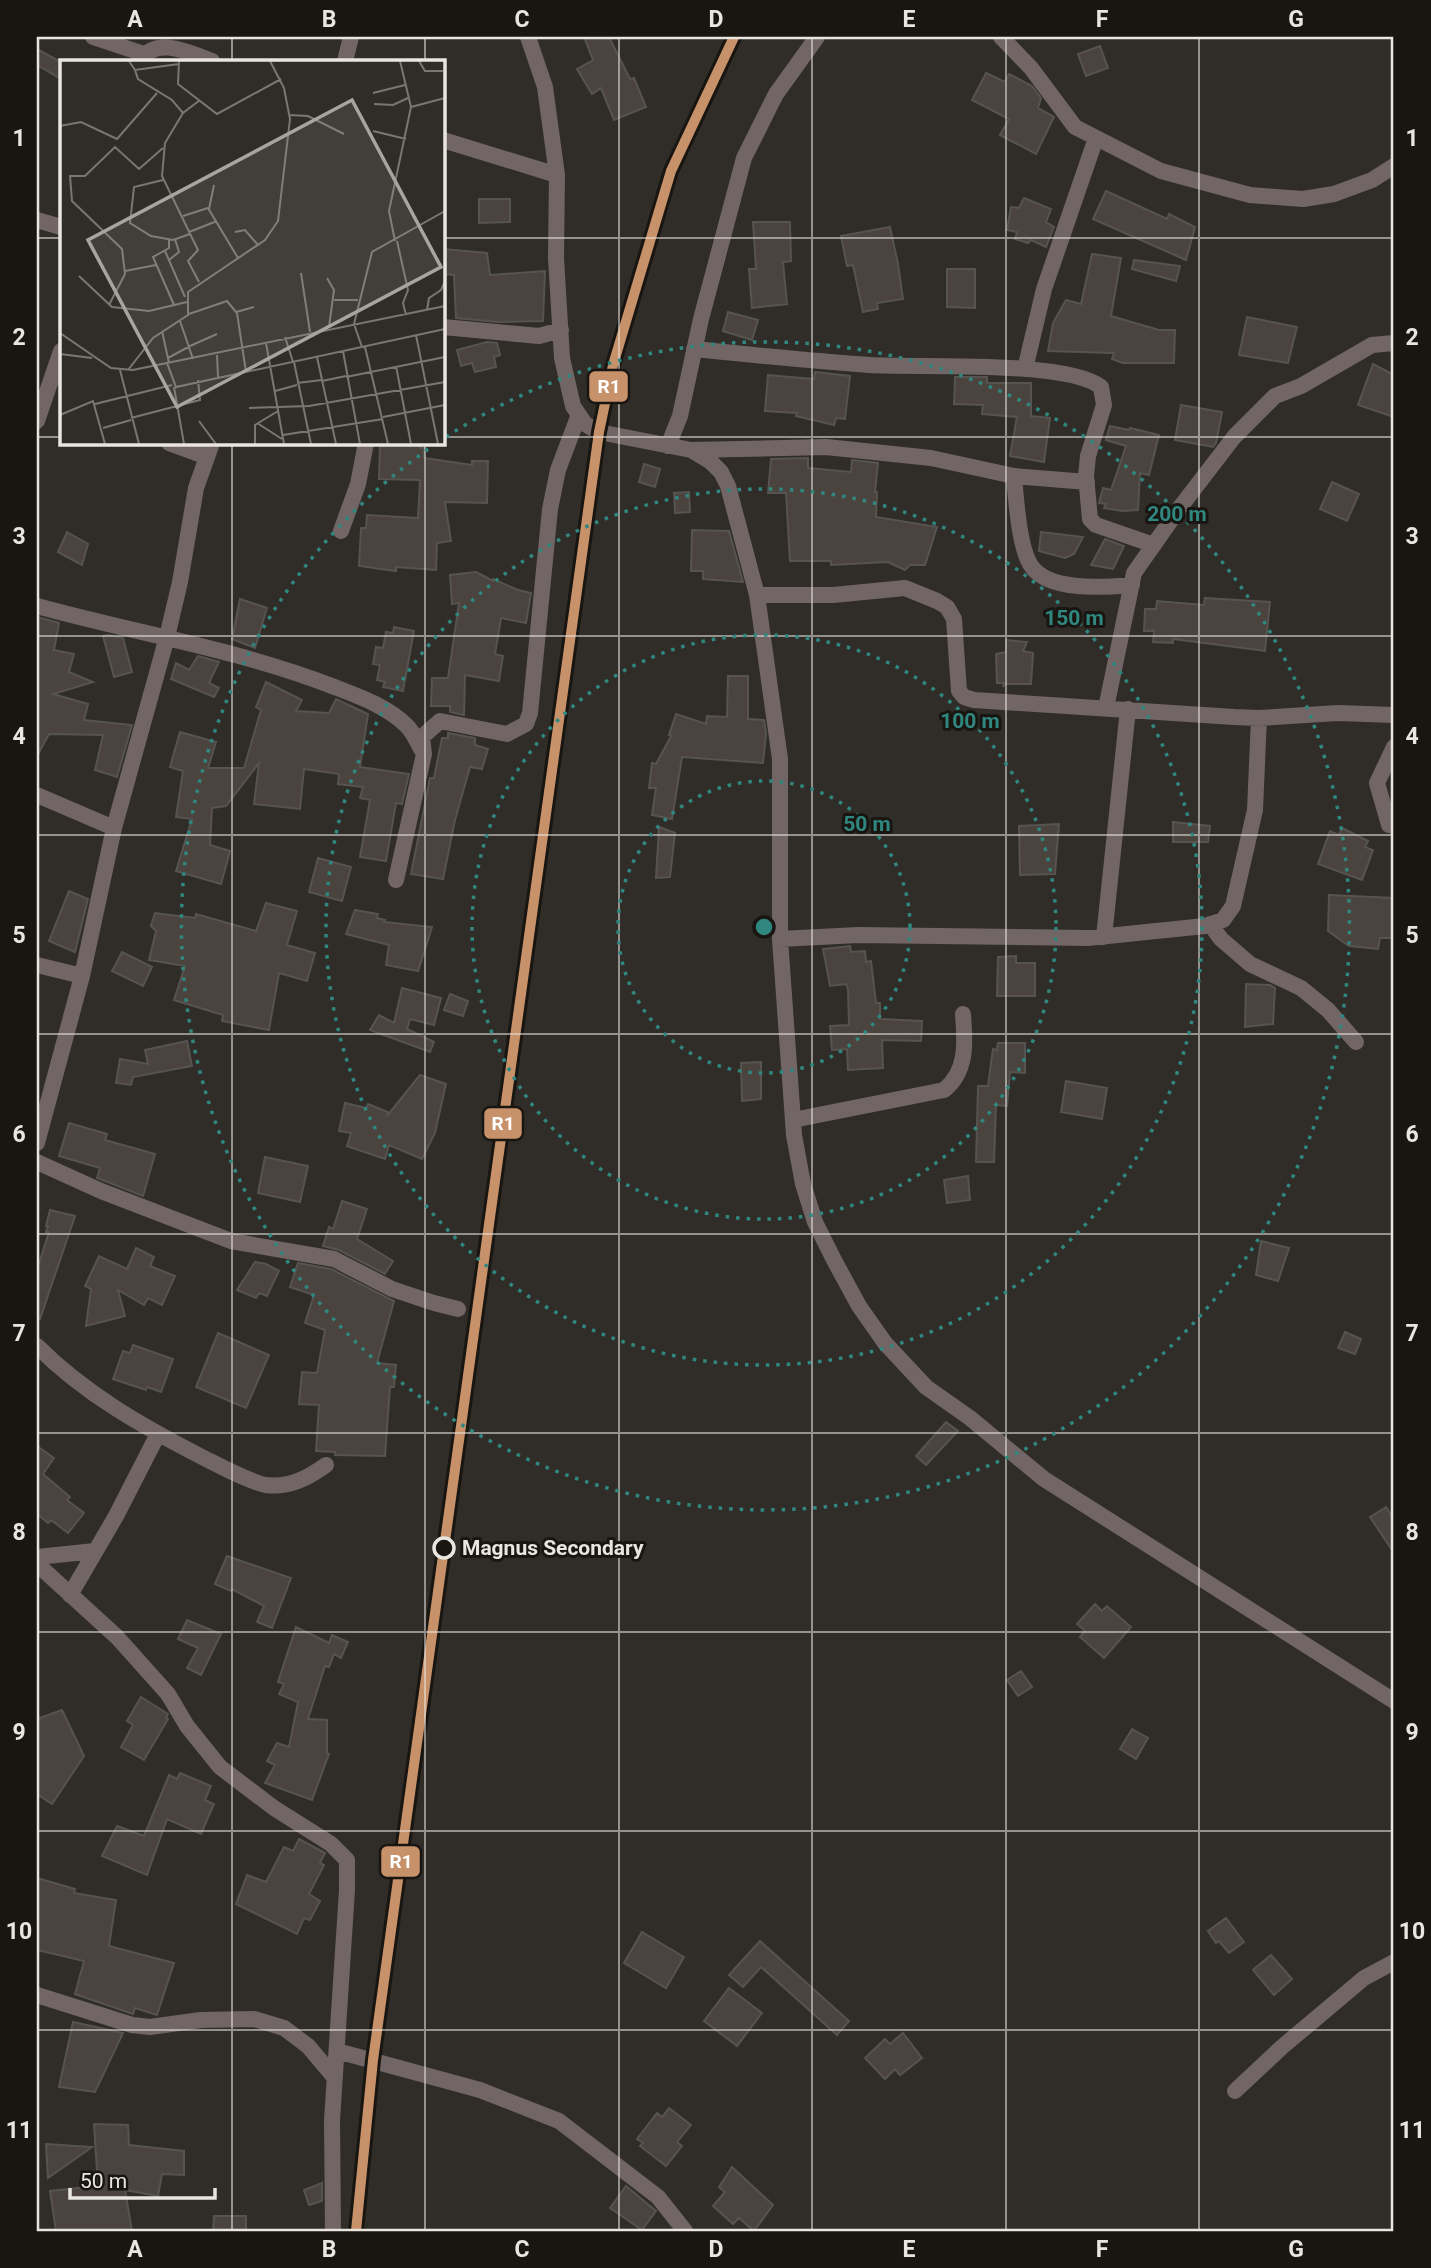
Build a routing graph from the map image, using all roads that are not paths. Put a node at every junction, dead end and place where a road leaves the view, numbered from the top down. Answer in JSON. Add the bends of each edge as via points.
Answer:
{"nodes":[{"id":1,"x":93,"y":37,"type":"edge"},
{"id":2,"x":351,"y":37,"type":"edge"},
{"id":3,"x":528,"y":37,"type":"edge"},
{"id":4,"x":817,"y":37,"type":"edge"},
{"id":5,"x":1001,"y":37,"type":"edge"},
{"id":6,"x":162,"y":42,"type":"edge"},
{"id":7,"x":142,"y":58,"type":"edge"},
{"id":8,"x":209,"y":60,"type":"edge"},
{"id":9,"x":345,"y":60,"type":"edge"},
{"id":10,"x":1096,"y":138,"type":"junction"},
{"id":11,"x":444,"y":140,"type":"edge"},
{"id":12,"x":1394,"y":166,"type":"edge"},
{"id":13,"x":557,"y":175,"type":"junction"},
{"id":14,"x":37,"y":220,"type":"edge"},
{"id":15,"x":60,"y":227,"type":"edge"},
{"id":16,"x":444,"y":327,"type":"edge"},
{"id":17,"x":561,"y":330,"type":"junction"},
{"id":18,"x":1394,"y":343,"type":"edge"},
{"id":19,"x":694,"y":349,"type":"junction"},
{"id":20,"x":60,"y":357,"type":"edge"},
{"id":21,"x":1025,"y":369,"type":"junction"},
{"id":22,"x":55,"y":386,"type":"edge"},
{"id":23,"x":578,"y":417,"type":"junction"},
{"id":24,"x":37,"y":421,"type":"edge"},
{"id":25,"x":175,"y":444,"type":"edge"},
{"id":26,"x":366,"y":444,"type":"edge"},
{"id":27,"x":668,"y":446,"type":"junction"},
{"id":28,"x":209,"y":450,"type":"edge"},
{"id":29,"x":691,"y":450,"type":"junction"},
{"id":30,"x":1014,"y":476,"type":"junction"},
{"id":31,"x":1087,"y":482,"type":"junction"},
{"id":32,"x":341,"y":531,"type":"dead end"},
{"id":33,"x":1154,"y":545,"type":"junction"},
{"id":34,"x":1132,"y":585,"type":"junction"},
{"id":35,"x":757,"y":595,"type":"junction"},
{"id":36,"x":37,"y":607,"type":"edge"},
{"id":37,"x":167,"y":637,"type":"junction"},
{"id":38,"x":1106,"y":708,"type":"junction"},
{"id":39,"x":1128,"y":709,"type":"junction"},
{"id":40,"x":1394,"y":715,"type":"edge"},
{"id":41,"x":1259,"y":718,"type":"junction"},
{"id":42,"x":1394,"y":747,"type":"edge"},
{"id":43,"x":424,"y":754,"type":"junction"},
{"id":44,"x":37,"y":794,"type":"edge"},
{"id":45,"x":1389,"y":825,"type":"dead end"},
{"id":46,"x":114,"y":828,"type":"junction"},
{"id":47,"x":396,"y":880,"type":"dead end"},
{"id":48,"x":1210,"y":924,"type":"junction"},
{"id":49,"x":1104,"y":937,"type":"junction"},
{"id":50,"x":780,"y":939,"type":"junction"},
{"id":51,"x":37,"y":965,"type":"edge"},
{"id":52,"x":82,"y":976,"type":"junction"},
{"id":53,"x":963,"y":1014,"type":"dead end"},
{"id":54,"x":1356,"y":1042,"type":"dead end"},
{"id":55,"x":793,"y":1120,"type":"junction"},
{"id":56,"x":37,"y":1143,"type":"edge"},
{"id":57,"x":37,"y":1162,"type":"edge"},
{"id":58,"x":458,"y":1308,"type":"dead end"},
{"id":59,"x":37,"y":1346,"type":"edge"},
{"id":60,"x":158,"y":1434,"type":"junction"},
{"id":61,"x":326,"y":1465,"type":"dead end"},
{"id":62,"x":95,"y":1551,"type":"junction"},
{"id":63,"x":37,"y":1557,"type":"edge"},
{"id":64,"x":37,"y":1564,"type":"edge"},
{"id":65,"x":70,"y":1595,"type":"junction"},
{"id":66,"x":1394,"y":1701,"type":"edge"},
{"id":67,"x":1394,"y":1962,"type":"edge"},
{"id":68,"x":37,"y":1995,"type":"edge"},
{"id":69,"x":337,"y":2051,"type":"junction"},
{"id":70,"x":335,"y":2078,"type":"junction"},
{"id":71,"x":1235,"y":2091,"type":"dead end"},
{"id":72,"x":333,"y":2231,"type":"edge"},
{"id":73,"x":685,"y":2231,"type":"edge"}],
"edges":[{"from":1,"to":7,"type":"street"},
{"from":2,"to":9,"type":"street"},
{"from":3,"to":13,"type":"street","via":[[545,87]]},
{"from":4,"to":19,"type":"street","via":[[776,94],[744,158]]},
{"from":5,"to":10,"type":"street","via":[[1075,127]]},
{"from":6,"to":7,"type":"street"},
{"from":6,"to":8,"type":"street"},
{"from":10,"to":12,"type":"street","via":[[1161,171],[1250,195],[1303,199],[1334,194]]},
{"from":10,"to":21,"type":"street","via":[[1044,289]]},
{"from":11,"to":13,"type":"street"},
{"from":13,"to":17,"type":"street"},
{"from":14,"to":15,"type":"street"},
{"from":16,"to":17,"type":"street","via":[[539,337]]},
{"from":17,"to":23,"type":"street","via":[[562,358]]},
{"from":18,"to":33,"type":"street","via":[[1372,345],[1275,396],[1234,437]]},
{"from":19,"to":21,"type":"street","via":[[871,365]]},
{"from":19,"to":27,"type":"street","via":[[680,416]]},
{"from":20,"to":22,"type":"street"},
{"from":21,"to":31,"type":"street","via":[[1091,379],[1101,387],[1104,405],[1088,456]]},
{"from":22,"to":24,"type":"street"},
{"from":23,"to":27,"type":"street","via":[[599,432]]},
{"from":23,"to":43,"type":"street","via":[[558,470],[550,509],[526,724],[507,734],[440,721],[422,737]]},
{"from":25,"to":28,"type":"street"},
{"from":26,"to":32,"type":"street"},
{"from":27,"to":29,"type":"street"},
{"from":28,"to":37,"type":"street","via":[[196,488]]},
{"from":29,"to":30,"type":"street","via":[[826,447],[931,458]]},
{"from":29,"to":35,"type":"street","via":[[711,462],[728,486]]},
{"from":30,"to":31,"type":"street"},
{"from":30,"to":34,"type":"street","via":[[1021,533],[1032,567],[1063,583]]},
{"from":31,"to":33,"type":"street","via":[[1090,519],[1096,525]]},
{"from":33,"to":34,"type":"street","via":[[1133,573]]},
{"from":34,"to":38,"type":"street"},
{"from":35,"to":38,"type":"street","via":[[905,588],[947,607],[954,619],[959,691],[964,697]]},
{"from":35,"to":50,"type":"street","via":[[780,758]]},
{"from":36,"to":37,"type":"street"},
{"from":37,"to":43,"type":"street","via":[[306,676],[367,699],[409,728]]},
{"from":37,"to":46,"type":"street"},
{"from":38,"to":39,"type":"street"},
{"from":39,"to":41,"type":"street"},
{"from":39,"to":49,"type":"street"},
{"from":40,"to":41,"type":"street"},
{"from":41,"to":48,"type":"street","via":[[1255,810],[1234,906],[1223,920]]},
{"from":42,"to":45,"type":"street","via":[[1377,783]]},
{"from":43,"to":47,"type":"street"},
{"from":44,"to":46,"type":"street"},
{"from":46,"to":52,"type":"street"},
{"from":48,"to":49,"type":"street"},
{"from":48,"to":54,"type":"street","via":[[1250,964],[1301,988]]},
{"from":49,"to":50,"type":"street","via":[[858,935]]},
{"from":50,"to":55,"type":"street"},
{"from":51,"to":52,"type":"street"},
{"from":52,"to":56,"type":"street"},
{"from":53,"to":55,"type":"street","via":[[961,1069],[944,1090]]},
{"from":55,"to":66,"type":"street","via":[[803,1184],[815,1222],[859,1306],[885,1343],[926,1387],[1044,1479]]},
{"from":57,"to":58,"type":"street","via":[[231,1241],[334,1259],[392,1289]]},
{"from":59,"to":60,"type":"street","via":[[93,1395]]},
{"from":60,"to":61,"type":"street","via":[[263,1485],[295,1483]]},
{"from":60,"to":62,"type":"street"},
{"from":62,"to":63,"type":"street"},
{"from":62,"to":65,"type":"street"},
{"from":64,"to":65,"type":"street"},
{"from":65,"to":69,"type":"street","via":[[117,1637],[168,1694],[220,1767],[331,1844],[346,1860]]},
{"from":67,"to":71,"type":"street","via":[[1364,1978]]},
{"from":68,"to":70,"type":"street","via":[[132,2025],[254,2020],[284,2028],[309,2046]]},
{"from":69,"to":70,"type":"street"},
{"from":69,"to":73,"type":"street","via":[[480,2090],[559,2121],[658,2197]]},
{"from":70,"to":72,"type":"street"}]}
